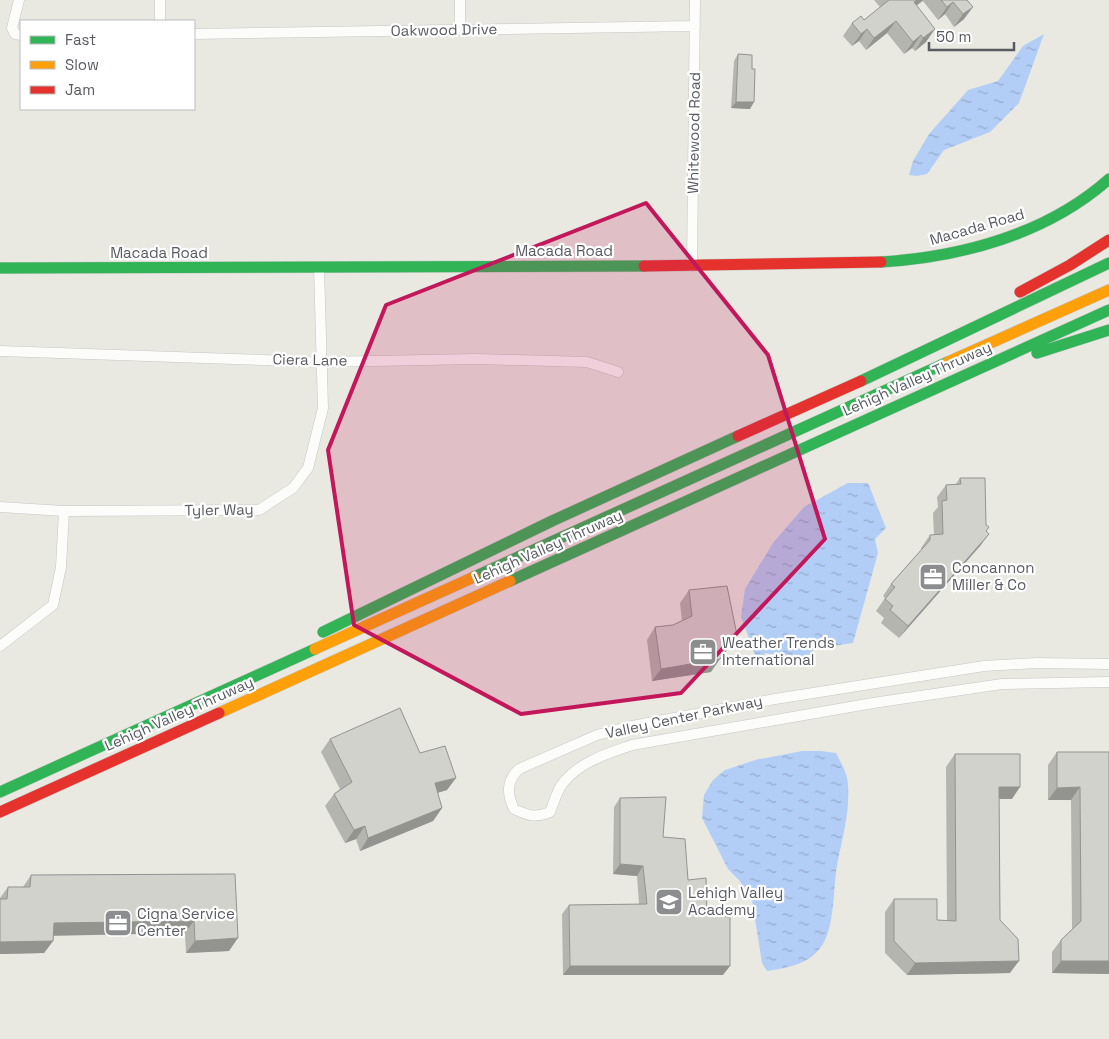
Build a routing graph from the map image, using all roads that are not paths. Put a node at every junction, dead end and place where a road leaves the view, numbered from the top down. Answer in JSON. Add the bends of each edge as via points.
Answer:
{"nodes":[{"id":1,"x":19,"y":0,"type":"edge"},
{"id":2,"x":160,"y":0,"type":"edge"},
{"id":3,"x":460,"y":0,"type":"edge"},
{"id":4,"x":695,"y":0,"type":"edge"},
{"id":5,"x":160,"y":20,"type":"edge"},
{"id":6,"x":694,"y":26,"type":"junction"},
{"id":7,"x":460,"y":30,"type":"junction"},
{"id":8,"x":195,"y":34,"type":"edge"},
{"id":9,"x":20,"y":35,"type":"edge"},
{"id":10,"x":1109,"y":179,"type":"edge"},
{"id":11,"x":1109,"y":240,"type":"edge"},
{"id":12,"x":1109,"y":263,"type":"edge"},
{"id":13,"x":692,"y":266,"type":"junction"},
{"id":14,"x":319,"y":267,"type":"junction"},
{"id":15,"x":0,"y":268,"type":"edge"},
{"id":16,"x":1109,"y":290,"type":"edge"},
{"id":17,"x":1109,"y":310,"type":"edge"},
{"id":18,"x":1109,"y":330,"type":"edge"},
{"id":19,"x":0,"y":351,"type":"edge"},
{"id":20,"x":321,"y":362,"type":"junction"},
{"id":21,"x":618,"y":372,"type":"dead end"},
{"id":22,"x":951,"y":380,"type":"junction"},
{"id":23,"x":832,"y":394,"type":"junction"},
{"id":24,"x":0,"y":507,"type":"edge"},
{"id":25,"x":64,"y":511,"type":"junction"},
{"id":26,"x":0,"y":646,"type":"edge"},
{"id":27,"x":1109,"y":664,"type":"edge"},
{"id":28,"x":1109,"y":682,"type":"edge"},
{"id":29,"x":104,"y":745,"type":"junction"},
{"id":30,"x":0,"y":792,"type":"edge"},
{"id":31,"x":0,"y":812,"type":"edge"}],
"edges":[{"from":1,"to":9,"type":"street","via":[[12,28],[15,34]]},
{"from":2,"to":5,"type":"street"},
{"from":3,"to":7,"type":"street"},
{"from":4,"to":6,"type":"street","name":"Whitewood Road"},
{"from":6,"to":7,"type":"street","name":"Oakwood Drive"},
{"from":6,"to":13,"type":"street","name":"Whitewood Road"},
{"from":7,"to":8,"type":"street","name":"Oakwood Drive"},
{"from":10,"to":13,"type":"main road","name":"Macada Road","via":[[1079,204],[1044,222],[998,240],[940,256],[869,263]]},
{"from":11,"to":23,"type":"main road","via":[[1070,266]]},
{"from":12,"to":23,"type":"main road"},
{"from":13,"to":14,"type":"main road","name":"Macada Road"},
{"from":14,"to":15,"type":"main road","name":"Macada Road"},
{"from":14,"to":20,"type":"street","name":"Tyler Way"},
{"from":16,"to":29,"type":"main road","name":"Lehigh Valley Thruway"},
{"from":17,"to":22,"type":"main road","name":"Lehigh Valley Thruway"},
{"from":18,"to":22,"type":"main road"},
{"from":19,"to":20,"type":"street","name":"Ciera Lane"},
{"from":20,"to":21,"type":"street","name":"Ciera Lane","via":[[476,359],[587,362]]},
{"from":20,"to":25,"type":"street","name":"Tyler Way","via":[[323,408],[308,468],[293,488],[259,510]]},
{"from":22,"to":31,"type":"main road","name":"Lehigh Valley Thruway"},
{"from":23,"to":29,"type":"main road","via":[[552,521],[333,627]]},
{"from":24,"to":25,"type":"street","name":"Tyler Way"},
{"from":25,"to":26,"type":"street","via":[[61,567],[53,605]]},
{"from":27,"to":28,"type":"street","name":"Valley Center Parkway","via":[[984,666],[627,726],[597,735],[519,769],[512,775],[508,790],[514,809],[537,817],[550,812],[562,784],[576,770],[595,758],[632,745],[1002,684]]},
{"from":29,"to":30,"type":"main road","name":"Lehigh Valley Thruway"}]}
